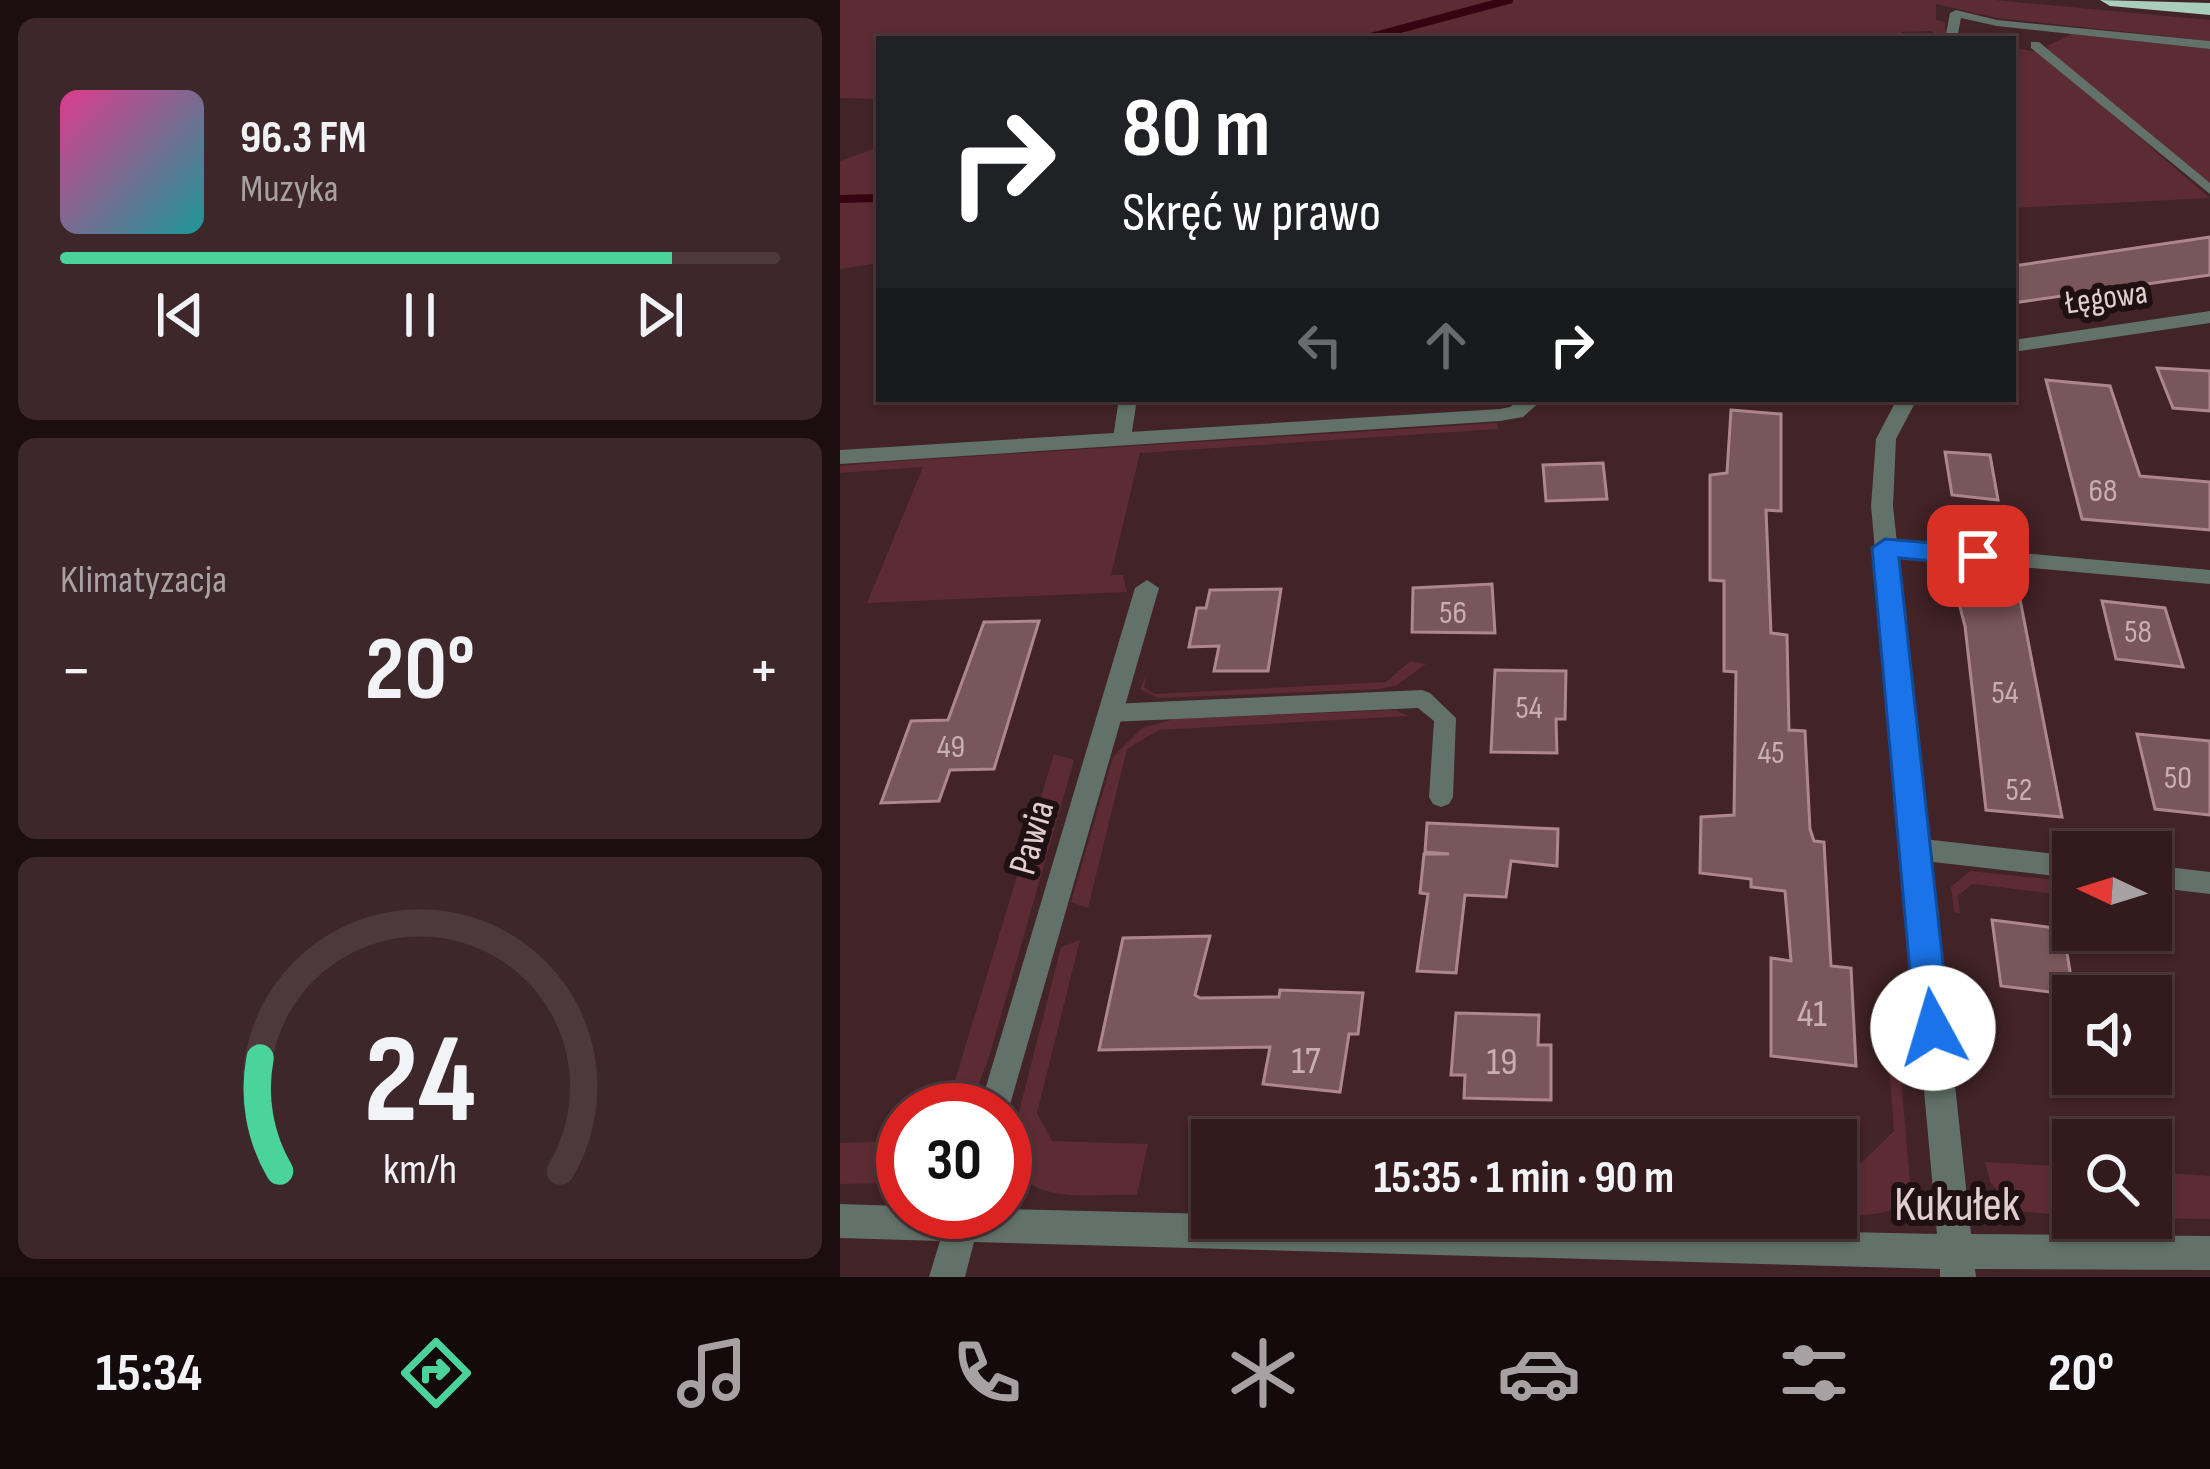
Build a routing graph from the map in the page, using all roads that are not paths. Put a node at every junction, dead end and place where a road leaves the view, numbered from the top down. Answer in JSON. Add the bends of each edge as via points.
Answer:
{"nodes":[{"id":1,"x":2110,"y":0,"type":"edge"},
{"id":2,"x":2210,"y":9,"type":"edge"},
{"id":3,"x":2054,"y":29,"type":"junction"},
{"id":4,"x":1952,"y":36,"type":"edge"},
{"id":5,"x":2035,"y":45,"type":"junction"},
{"id":6,"x":2210,"y":45,"type":"edge"},
{"id":7,"x":2016,"y":46,"type":"edge"},
{"id":8,"x":2210,"y":190,"type":"edge"},
{"id":9,"x":2210,"y":317,"type":"edge"},
{"id":10,"x":2016,"y":346,"type":"edge"},
{"id":11,"x":1128,"y":402,"type":"edge"},
{"id":12,"x":1530,"y":402,"type":"edge"},
{"id":13,"x":1905,"y":402,"type":"edge"},
{"id":14,"x":1122,"y":437,"type":"junction"},
{"id":15,"x":840,"y":458,"type":"edge"},
{"id":16,"x":1885,"y":548,"type":"junction"},
{"id":17,"x":2210,"y":577,"type":"edge"},
{"id":18,"x":1147,"y":588,"type":"dead end"},
{"id":19,"x":1111,"y":713,"type":"junction"},
{"id":20,"x":1441,"y":797,"type":"dead end"},
{"id":21,"x":1915,"y":849,"type":"junction"},
{"id":22,"x":2052,"y":865,"type":"edge"},
{"id":23,"x":2172,"y":878,"type":"edge"},
{"id":24,"x":2210,"y":883,"type":"edge"},
{"id":25,"x":1003,"y":1083,"type":"edge"},
{"id":26,"x":876,"y":1220,"type":"edge"},
{"id":27,"x":1032,"y":1220,"type":"edge"},
{"id":28,"x":840,"y":1221,"type":"edge"},
{"id":29,"x":958,"y":1239,"type":"edge"},
{"id":30,"x":2210,"y":1252,"type":"edge"},
{"id":31,"x":1956,"y":1264,"type":"edge"},
{"id":32,"x":947,"y":1277,"type":"edge"}],
"edges":[{"from":1,"to":2,"type":"highway"},
{"from":3,"to":4,"type":"lane","via":[[1956,13]]},
{"from":3,"to":5,"type":"lane"},
{"from":3,"to":6,"type":"lane"},
{"from":5,"to":7,"type":"lane"},
{"from":5,"to":8,"type":"lane"},
{"from":9,"to":10,"type":"street","name":"Łęgowa"},
{"from":11,"to":14,"type":"lane"},
{"from":12,"to":14,"type":"street","via":[[1501,415]]},
{"from":13,"to":16,"type":"street","via":[[1886,439]]},
{"from":14,"to":15,"type":"street"},
{"from":16,"to":17,"type":"lane"},
{"from":16,"to":21,"type":"street"},
{"from":18,"to":19,"type":"street","name":"Pawia"},
{"from":19,"to":20,"type":"lane","via":[[1422,699],[1445,718]]},
{"from":19,"to":25,"type":"street","name":"Pawia"},
{"from":21,"to":22,"type":"lane"},
{"from":21,"to":31,"type":"street"},
{"from":23,"to":24,"type":"lane"},
{"from":26,"to":28,"type":"street","name":"Kukułek"},
{"from":27,"to":31,"type":"street","name":"Kukułek"},
{"from":29,"to":32,"type":"street"},
{"from":30,"to":31,"type":"street","name":"Kukułek"}]}
